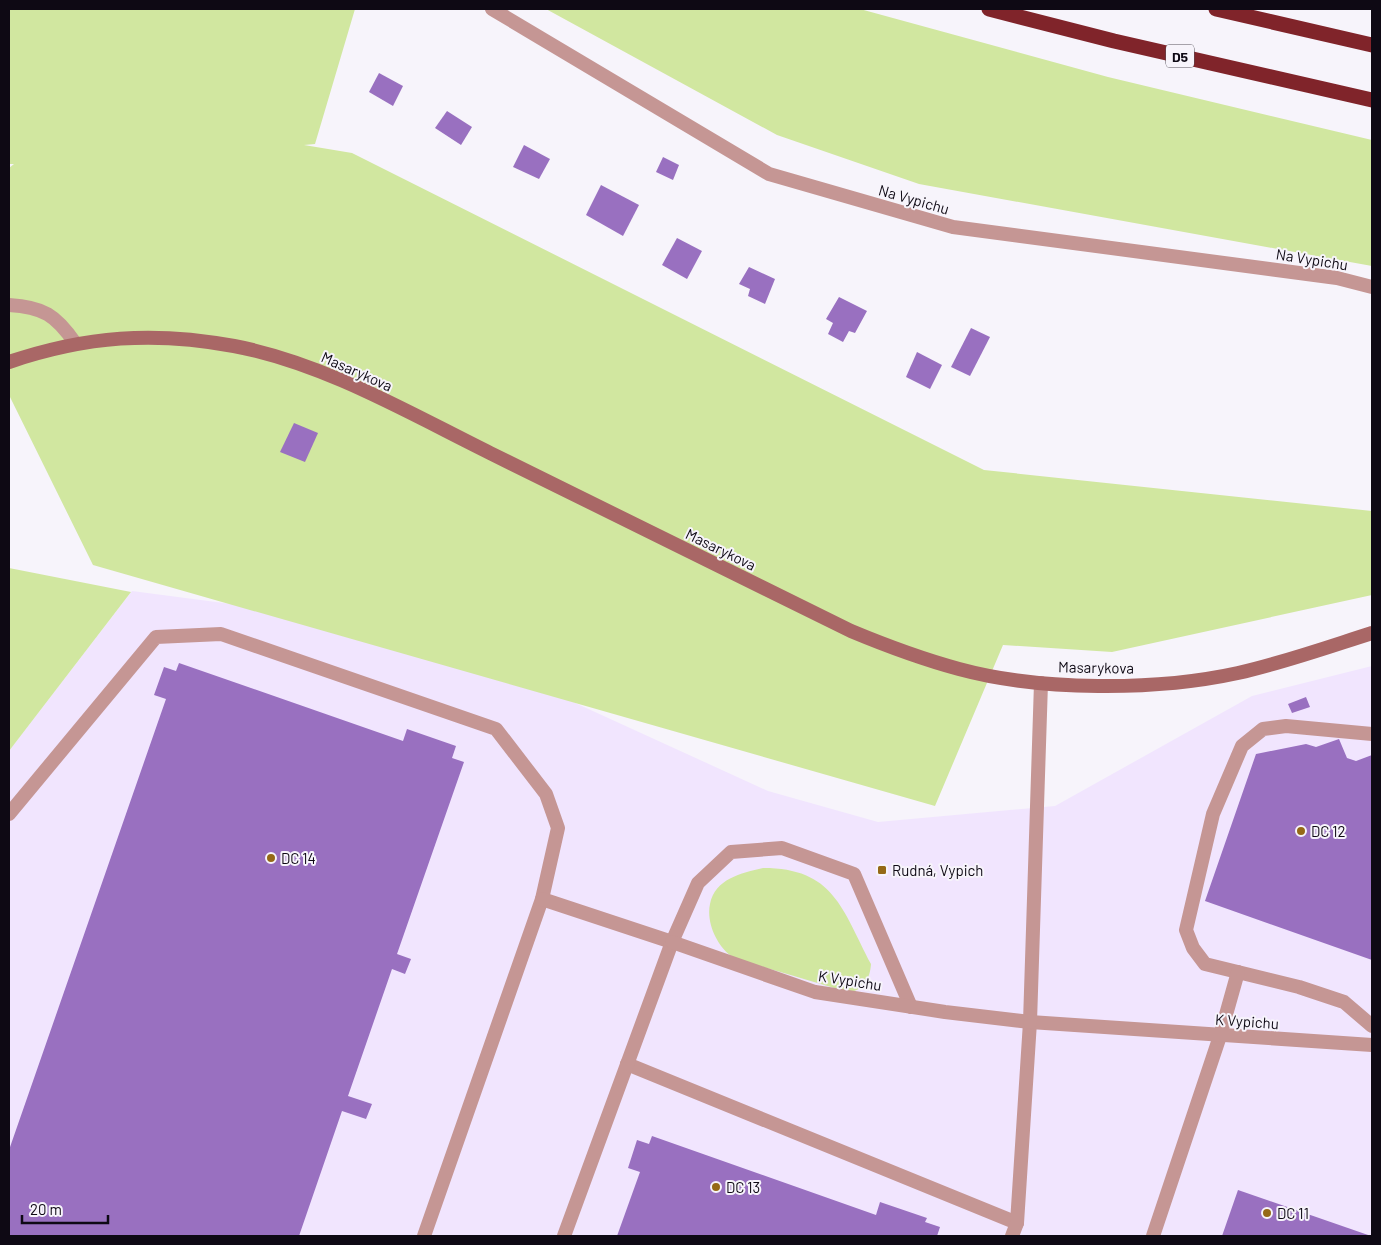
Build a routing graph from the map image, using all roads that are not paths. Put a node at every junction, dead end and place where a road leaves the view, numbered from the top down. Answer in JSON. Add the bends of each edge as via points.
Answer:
{"nodes":[{"id":1,"x":492,"y":9,"type":"edge"},
{"id":2,"x":989,"y":9,"type":"edge"},
{"id":3,"x":1216,"y":9,"type":"edge"},
{"id":4,"x":1372,"y":45,"type":"edge"},
{"id":5,"x":1372,"y":100,"type":"edge"},
{"id":6,"x":1372,"y":286,"type":"edge"},
{"id":7,"x":9,"y":305,"type":"edge"},
{"id":8,"x":75,"y":343,"type":"junction"},
{"id":9,"x":9,"y":362,"type":"edge"},
{"id":10,"x":1372,"y":632,"type":"edge"},
{"id":11,"x":1041,"y":683,"type":"junction"},
{"id":12,"x":1372,"y":734,"type":"edge"},
{"id":13,"x":9,"y":814,"type":"edge"},
{"id":14,"x":542,"y":899,"type":"junction"},
{"id":15,"x":672,"y":942,"type":"junction"},
{"id":16,"x":1238,"y":972,"type":"junction"},
{"id":17,"x":911,"y":1007,"type":"junction"},
{"id":18,"x":1030,"y":1022,"type":"junction"},
{"id":19,"x":1372,"y":1026,"type":"edge"},
{"id":20,"x":1220,"y":1036,"type":"junction"},
{"id":21,"x":1372,"y":1045,"type":"edge"},
{"id":22,"x":627,"y":1064,"type":"junction"},
{"id":23,"x":1014,"y":1230,"type":"edge"},
{"id":24,"x":424,"y":1236,"type":"edge"},
{"id":25,"x":564,"y":1236,"type":"edge"},
{"id":26,"x":1153,"y":1236,"type":"edge"}],
"edges":[{"from":1,"to":6,"type":"street","name":"Na Vypichu","via":[[769,174],[953,227],[1337,278]]},
{"from":2,"to":5,"type":"highway","number":"D5"},
{"from":3,"to":4,"type":"highway"},
{"from":7,"to":8,"type":"street","via":[[27,306],[48,313],[62,323]]},
{"from":8,"to":9,"type":"main road","name":"Masarykova"},
{"from":8,"to":11,"type":"main road","name":"Masarykova","via":[[130,337],[178,338],[235,346],[300,365],[393,405],[851,631],[905,653],[960,670]]},
{"from":10,"to":11,"type":"main road","name":"Masarykova","via":[[1283,661],[1190,681],[1135,685]]},
{"from":11,"to":18,"type":"street"},
{"from":12,"to":16,"type":"street","via":[[1286,726],[1263,729],[1242,746],[1213,814],[1186,930],[1193,948],[1205,964]]},
{"from":13,"to":14,"type":"street","via":[[156,637],[221,634],[496,729],[546,794],[558,828]]},
{"from":14,"to":15,"type":"street","name":"K Vypichu"},
{"from":14,"to":24,"type":"street"},
{"from":15,"to":17,"type":"street","name":"K Vypichu","via":[[815,992]]},
{"from":15,"to":17,"type":"street","via":[[698,883],[731,852],[782,848],[854,874]]},
{"from":15,"to":22,"type":"street"},
{"from":16,"to":19,"type":"street","via":[[1344,1002]]},
{"from":16,"to":20,"type":"street"},
{"from":17,"to":18,"type":"street","name":"K Vypichu"},
{"from":18,"to":20,"type":"street","name":"K Vypichu"},
{"from":18,"to":23,"type":"street"},
{"from":20,"to":21,"type":"street","name":"K Vypichu"},
{"from":20,"to":26,"type":"street"},
{"from":22,"to":23,"type":"street"},
{"from":22,"to":25,"type":"street"}]}
